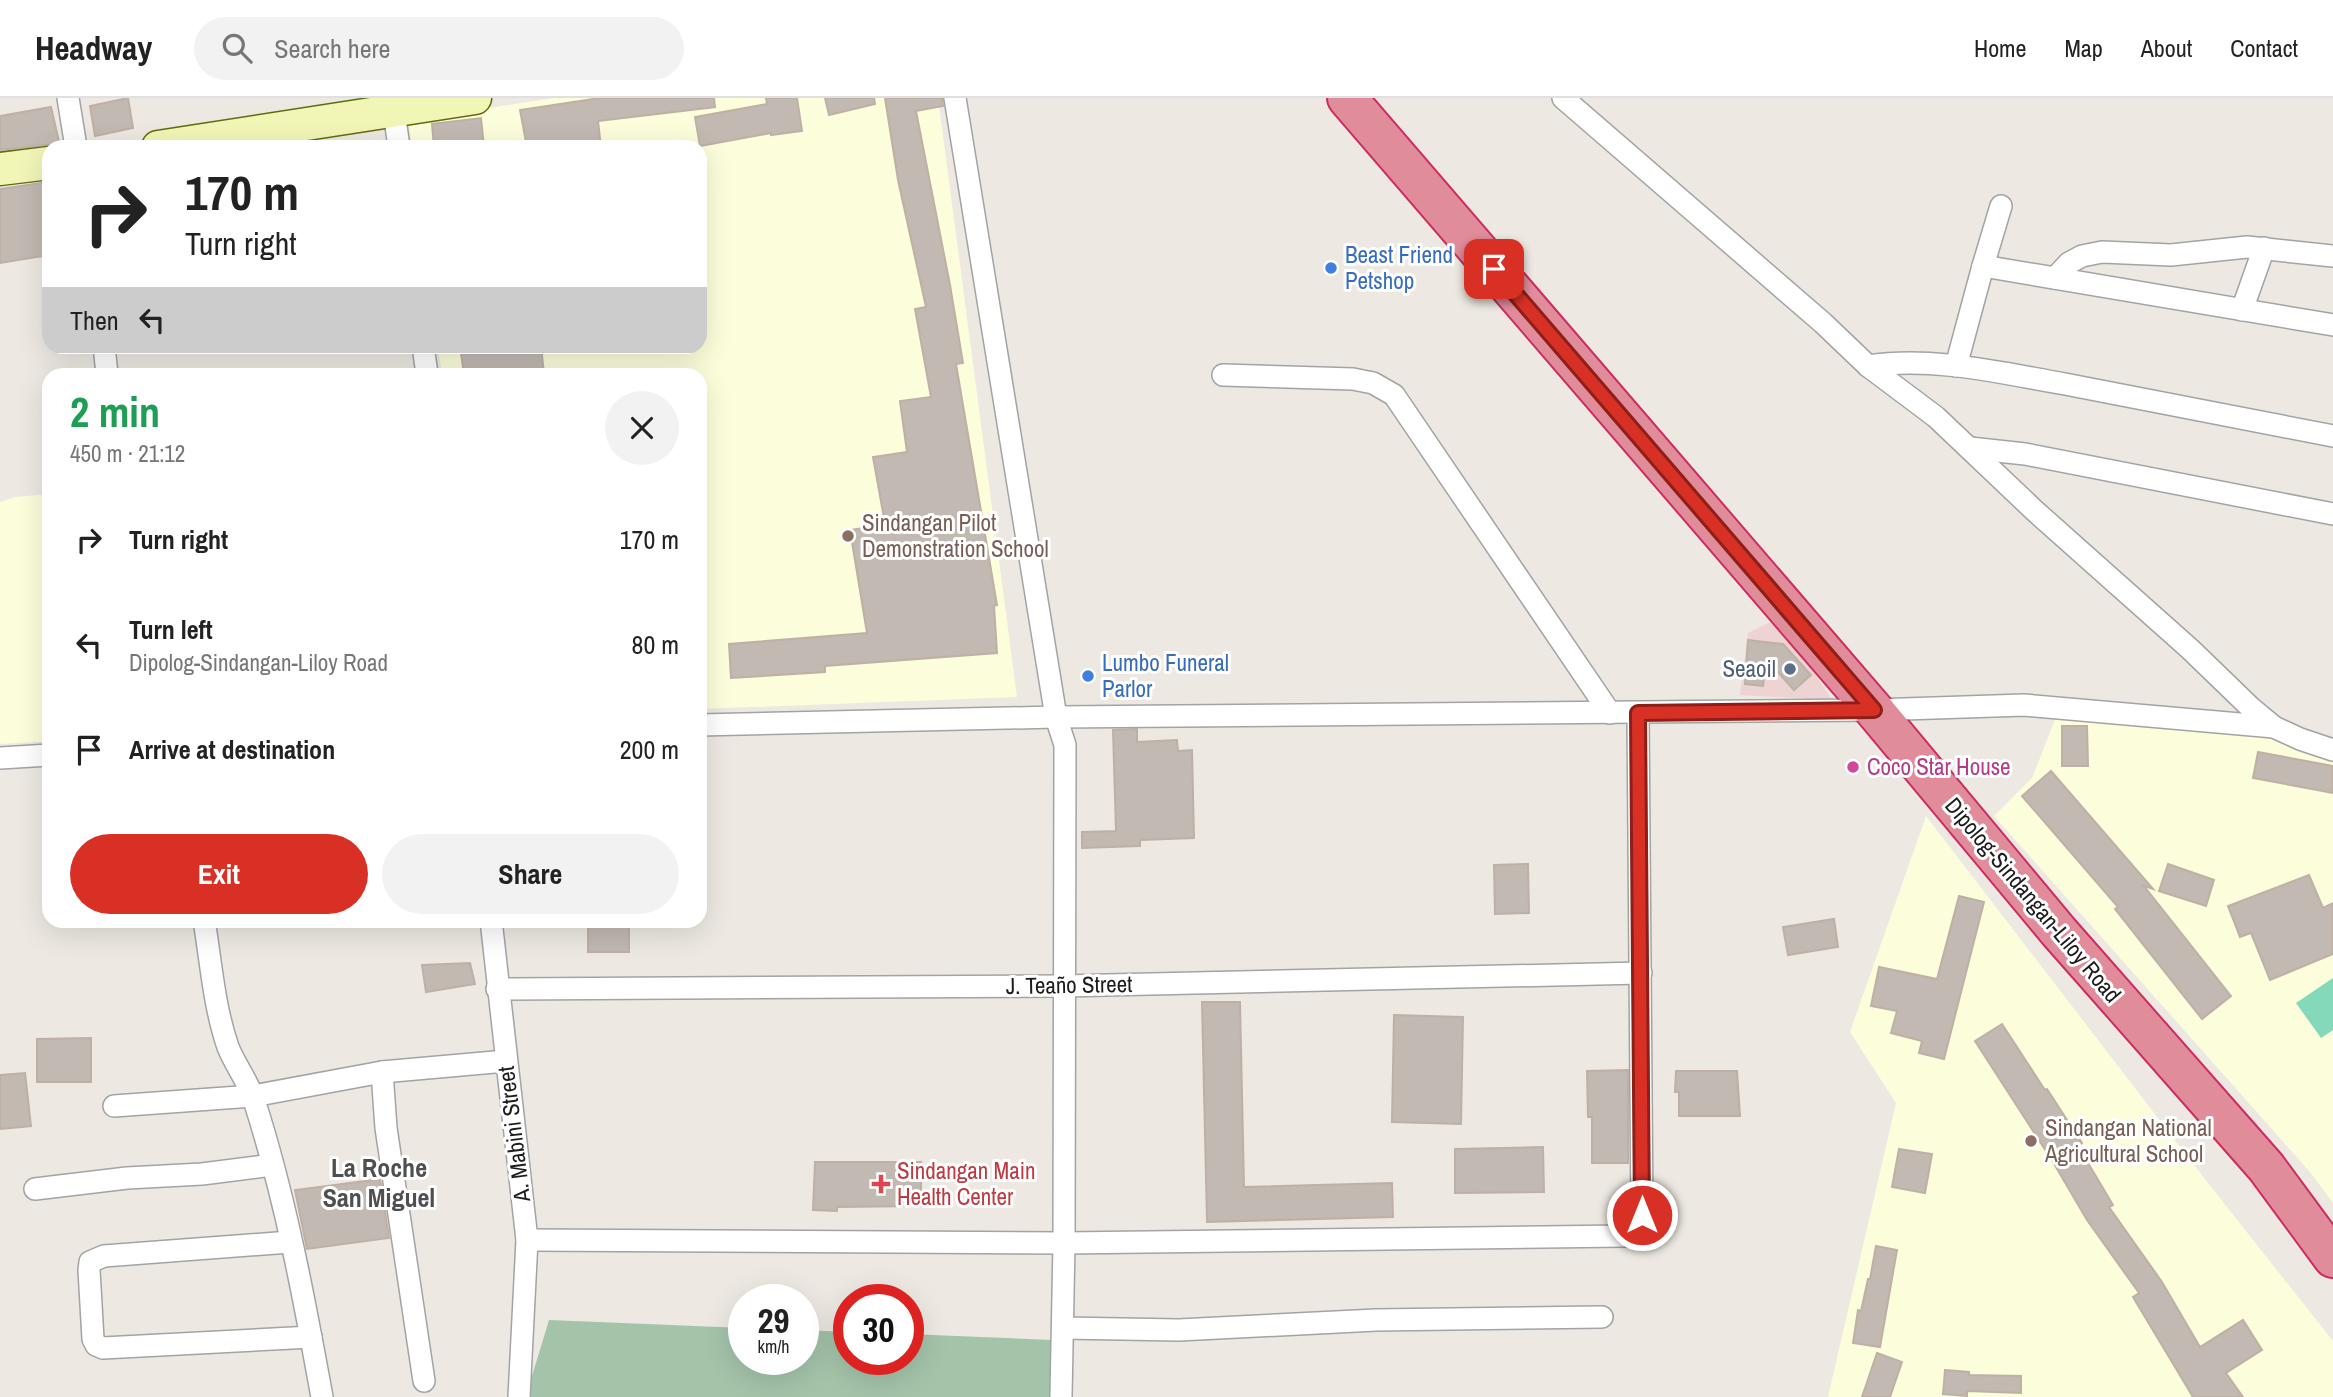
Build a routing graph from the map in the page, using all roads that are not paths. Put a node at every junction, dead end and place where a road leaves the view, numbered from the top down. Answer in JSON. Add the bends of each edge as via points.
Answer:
{"nodes":[{"id":1,"x":68,"y":98,"type":"edge"},
{"id":2,"x":475,"y":98,"type":"edge"},
{"id":3,"x":955,"y":98,"type":"edge"},
{"id":4,"x":1347,"y":98,"type":"edge"},
{"id":5,"x":1563,"y":98,"type":"edge"},
{"id":6,"x":393,"y":105,"type":"edge"},
{"id":7,"x":75,"y":140,"type":"edge"},
{"id":8,"x":197,"y":140,"type":"edge"},
{"id":9,"x":398,"y":140,"type":"edge"},
{"id":10,"x":42,"y":164,"type":"edge"},
{"id":11,"x":0,"y":169,"type":"edge"},
{"id":12,"x":2001,"y":205,"type":"dead end"},
{"id":13,"x":2264,"y":248,"type":"junction"},
{"id":14,"x":2333,"y":256,"type":"edge"},
{"id":15,"x":1983,"y":266,"type":"junction"},
{"id":16,"x":2055,"y":278,"type":"junction"},
{"id":17,"x":2242,"y":310,"type":"junction"},
{"id":18,"x":2333,"y":325,"type":"edge"},
{"id":19,"x":1868,"y":366,"type":"junction"},
{"id":20,"x":1956,"y":366,"type":"junction"},
{"id":21,"x":1223,"y":375,"type":"dead end"},
{"id":22,"x":2333,"y":436,"type":"edge"},
{"id":23,"x":1969,"y":448,"type":"junction"},
{"id":24,"x":2333,"y":514,"type":"edge"},
{"id":25,"x":1874,"y":710,"type":"junction"},
{"id":26,"x":1610,"y":713,"type":"junction"},
{"id":27,"x":1638,"y":713,"type":"junction"},
{"id":28,"x":1056,"y":717,"type":"junction"},
{"id":29,"x":707,"y":725,"type":"edge"},
{"id":30,"x":2274,"y":727,"type":"junction"},
{"id":31,"x":2333,"y":750,"type":"edge"},
{"id":32,"x":42,"y":755,"type":"edge"},
{"id":33,"x":0,"y":758,"type":"edge"},
{"id":34,"x":205,"y":928,"type":"edge"},
{"id":35,"x":492,"y":928,"type":"edge"},
{"id":36,"x":1642,"y":973,"type":"junction"},
{"id":37,"x":1063,"y":986,"type":"junction"},
{"id":38,"x":497,"y":989,"type":"junction"},
{"id":39,"x":506,"y":1060,"type":"junction"},
{"id":40,"x":382,"y":1072,"type":"junction"},
{"id":41,"x":253,"y":1096,"type":"junction"},
{"id":42,"x":114,"y":1106,"type":"dead end"},
{"id":43,"x":272,"y":1165,"type":"junction"},
{"id":44,"x":35,"y":1188,"type":"dead end"},
{"id":45,"x":527,"y":1240,"type":"junction"},
{"id":46,"x":290,"y":1242,"type":"junction"},
{"id":47,"x":1064,"y":1243,"type":"junction"},
{"id":48,"x":2333,"y":1258,"type":"edge"},
{"id":49,"x":1602,"y":1317,"type":"dead end"},
{"id":50,"x":1063,"y":1328,"type":"junction"},
{"id":51,"x":311,"y":1337,"type":"junction"},
{"id":52,"x":424,"y":1381,"type":"dead end"},
{"id":53,"x":322,"y":1397,"type":"edge"},
{"id":54,"x":519,"y":1397,"type":"edge"},
{"id":55,"x":1061,"y":1397,"type":"edge"}],
"edges":[{"from":1,"to":7,"type":"street"},
{"from":2,"to":6,"type":"street"},
{"from":3,"to":28,"type":"street"},
{"from":4,"to":25,"type":"highway","name":"Dipolog-Sindangan-Liloy Road"},
{"from":5,"to":19,"type":"street"},
{"from":6,"to":8,"type":"street"},
{"from":6,"to":9,"type":"street"},
{"from":10,"to":11,"type":"street"},
{"from":12,"to":15,"type":"street"},
{"from":13,"to":14,"type":"street"},
{"from":13,"to":16,"type":"street","via":[[2171,255],[2102,252],[2082,256]]},
{"from":13,"to":17,"type":"street"},
{"from":15,"to":16,"type":"street"},
{"from":15,"to":20,"type":"street"},
{"from":16,"to":17,"type":"street"},
{"from":17,"to":18,"type":"street"},
{"from":19,"to":20,"type":"street","via":[[1891,362]]},
{"from":19,"to":23,"type":"street"},
{"from":20,"to":22,"type":"street"},
{"from":21,"to":26,"type":"street","via":[[1353,379],[1373,383],[1394,395]]},
{"from":23,"to":24,"type":"street","via":[[2025,454]]},
{"from":23,"to":30,"type":"street"},
{"from":25,"to":27,"type":"street"},
{"from":25,"to":30,"type":"street","via":[[2024,705]]},
{"from":25,"to":48,"type":"highway","name":"Dipolog-Sindangan-Liloy Road","via":[[2059,932],[2266,1167]]},
{"from":26,"to":27,"type":"street"},
{"from":26,"to":28,"type":"street"},
{"from":27,"to":36,"type":"street"},
{"from":28,"to":29,"type":"street"},
{"from":28,"to":37,"type":"street","via":[[1065,745]]},
{"from":30,"to":31,"type":"street"},
{"from":32,"to":33,"type":"street"},
{"from":34,"to":41,"type":"street","via":[[227,1044]]},
{"from":35,"to":38,"type":"street","name":"A. Mabini Street"},
{"from":36,"to":37,"type":"street","name":"J. Teaño Street"},
{"from":36,"to":47,"type":"street","via":[[1642,1215],[1631,1234]]},
{"from":37,"to":38,"type":"street","name":"J. Teaño Street"},
{"from":37,"to":47,"type":"street"},
{"from":38,"to":39,"type":"street","name":"A. Mabini Street"},
{"from":39,"to":40,"type":"street"},
{"from":39,"to":45,"type":"street","name":"A. Mabini Street"},
{"from":40,"to":41,"type":"street"},
{"from":40,"to":52,"type":"street","via":[[386,1128]]},
{"from":41,"to":42,"type":"street"},
{"from":41,"to":43,"type":"street"},
{"from":43,"to":44,"type":"street"},
{"from":43,"to":46,"type":"street"},
{"from":45,"to":47,"type":"street"},
{"from":45,"to":54,"type":"street","name":"A. Mabini Street"},
{"from":46,"to":51,"type":"street"},
{"from":46,"to":51,"type":"street","via":[[93,1260],[89,1270],[93,1339],[103,1348]]},
{"from":47,"to":50,"type":"street"},
{"from":49,"to":50,"type":"street","via":[[1376,1320],[1179,1330]]},
{"from":50,"to":55,"type":"street"},
{"from":51,"to":53,"type":"street"}]}
